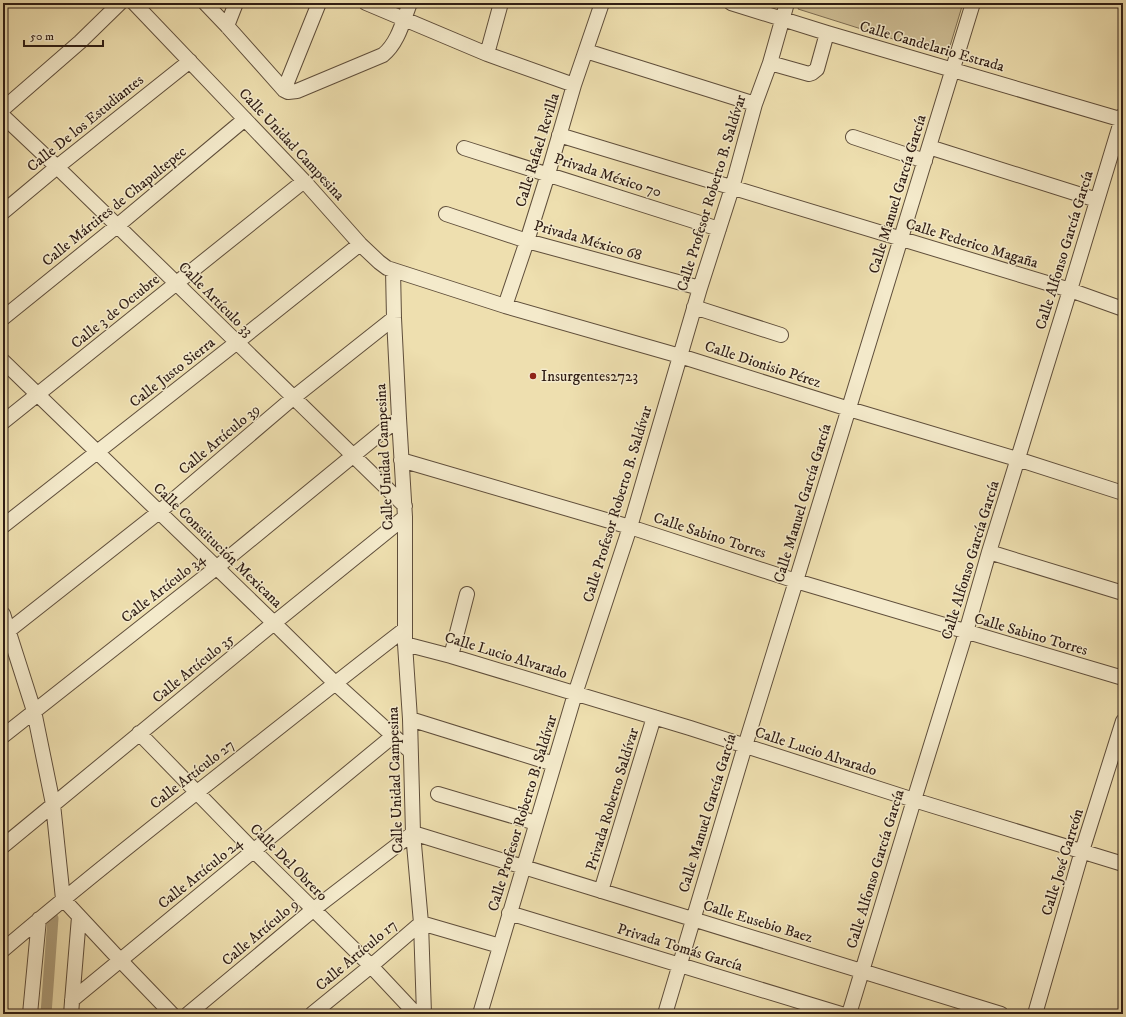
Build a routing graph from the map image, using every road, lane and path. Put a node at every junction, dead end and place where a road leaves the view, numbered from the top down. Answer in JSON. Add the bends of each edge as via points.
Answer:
{"nodes":[{"id":1,"x":120,"y":3,"type":"edge"},
{"id":2,"x":134,"y":3,"type":"edge"},
{"id":3,"x":205,"y":3,"type":"edge"},
{"id":4,"x":236,"y":3,"type":"edge"},
{"id":5,"x":319,"y":3,"type":"edge"},
{"id":6,"x":366,"y":3,"type":"edge"},
{"id":7,"x":410,"y":3,"type":"edge"},
{"id":8,"x":501,"y":3,"type":"edge"},
{"id":9,"x":602,"y":3,"type":"edge"},
{"id":10,"x":731,"y":3,"type":"edge"},
{"id":11,"x":787,"y":3,"type":"edge"},
{"id":12,"x":973,"y":3,"type":"edge"},
{"id":13,"x":404,"y":19,"type":"junction"},
{"id":14,"x":782,"y":19,"type":"junction"},
{"id":15,"x":227,"y":26,"type":"junction"},
{"id":16,"x":827,"y":33,"type":"junction"},
{"id":17,"x":586,"y":51,"type":"junction"},
{"id":18,"x":487,"y":54,"type":"junction"},
{"id":19,"x":190,"y":61,"type":"junction"},
{"id":20,"x":770,"y":63,"type":"junction"},
{"id":21,"x":953,"y":69,"type":"junction"},
{"id":22,"x":574,"y":85,"type":"junction"},
{"id":23,"x":284,"y":90,"type":"junction"},
{"id":24,"x":755,"y":104,"type":"junction"},
{"id":25,"x":3,"y":109,"type":"edge"},
{"id":26,"x":3,"y":116,"type":"edge"},
{"id":27,"x":1122,"y":118,"type":"edge"},
{"id":28,"x":245,"y":119,"type":"junction"},
{"id":29,"x":559,"y":135,"type":"junction"},
{"id":30,"x":853,"y":137,"type":"dead end"},
{"id":31,"x":929,"y":147,"type":"junction"},
{"id":32,"x":464,"y":148,"type":"dead end"},
{"id":33,"x":925,"y":161,"type":"junction"},
{"id":34,"x":57,"y":167,"type":"junction"},
{"id":35,"x":548,"y":174,"type":"junction"},
{"id":36,"x":304,"y":181,"type":"junction"},
{"id":37,"x":732,"y":188,"type":"junction"},
{"id":38,"x":1097,"y":200,"type":"junction"},
{"id":39,"x":3,"y":212,"type":"edge"},
{"id":40,"x":446,"y":214,"type":"dead end"},
{"id":41,"x":117,"y":226,"type":"junction"},
{"id":42,"x":718,"y":229,"type":"junction"},
{"id":43,"x":901,"y":239,"type":"junction"},
{"id":44,"x":527,"y":241,"type":"junction"},
{"id":45,"x":360,"y":244,"type":"junction"},
{"id":46,"x":393,"y":270,"type":"junction"},
{"id":47,"x":176,"y":284,"type":"junction"},
{"id":48,"x":700,"y":288,"type":"junction"},
{"id":49,"x":1070,"y":290,"type":"junction"},
{"id":50,"x":505,"y":306,"type":"junction"},
{"id":51,"x":694,"y":307,"type":"junction"},
{"id":52,"x":1123,"y":309,"type":"edge"},
{"id":53,"x":3,"y":318,"type":"edge"},
{"id":54,"x":394,"y":318,"type":"junction"},
{"id":55,"x":781,"y":335,"type":"dead end"},
{"id":56,"x":236,"y":343,"type":"junction"},
{"id":57,"x":680,"y":356,"type":"junction"},
{"id":58,"x":3,"y":361,"type":"edge"},
{"id":59,"x":38,"y":395,"type":"junction"},
{"id":60,"x":293,"y":398,"type":"junction"},
{"id":61,"x":849,"y":409,"type":"junction"},
{"id":62,"x":399,"y":418,"type":"junction"},
{"id":63,"x":3,"y":422,"type":"edge"},
{"id":64,"x":98,"y":452,"type":"junction"},
{"id":65,"x":353,"y":456,"type":"junction"},
{"id":66,"x":1017,"y":459,"type":"junction"},
{"id":67,"x":401,"y":460,"type":"junction"},
{"id":68,"x":1123,"y":493,"type":"edge"},
{"id":69,"x":159,"y":512,"type":"junction"},
{"id":70,"x":405,"y":512,"type":"junction"},
{"id":71,"x":3,"y":526,"type":"edge"},
{"id":72,"x":630,"y":527,"type":"junction"},
{"id":73,"x":989,"y":552,"type":"junction"},
{"id":74,"x":216,"y":568,"type":"junction"},
{"id":75,"x":796,"y":581,"type":"junction"},
{"id":76,"x":1123,"y":593,"type":"edge"},
{"id":77,"x":467,"y":594,"type":"dead end"},
{"id":78,"x":3,"y":614,"type":"edge"},
{"id":79,"x":274,"y":624,"type":"junction"},
{"id":80,"x":406,"y":629,"type":"junction"},
{"id":81,"x":966,"y":632,"type":"junction"},
{"id":82,"x":6,"y":633,"type":"edge"},
{"id":83,"x":405,"y":644,"type":"junction"},
{"id":84,"x":451,"y":656,"type":"junction"},
{"id":85,"x":1123,"y":678,"type":"edge"},
{"id":86,"x":335,"y":682,"type":"junction"},
{"id":87,"x":575,"y":694,"type":"junction"},
{"id":88,"x":34,"y":711,"type":"junction"},
{"id":89,"x":410,"y":718,"type":"junction"},
{"id":90,"x":654,"y":718,"type":"junction"},
{"id":91,"x":1123,"y":721,"type":"edge"},
{"id":92,"x":140,"y":733,"type":"junction"},
{"id":93,"x":3,"y":736,"type":"edge"},
{"id":94,"x":393,"y":736,"type":"junction"},
{"id":95,"x":745,"y":746,"type":"junction"},
{"id":96,"x":410,"y":751,"type":"junction"},
{"id":97,"x":554,"y":764,"type":"junction"},
{"id":98,"x":196,"y":793,"type":"junction"},
{"id":99,"x":438,"y":794,"type":"dead end"},
{"id":100,"x":914,"y":800,"type":"junction"},
{"id":101,"x":53,"y":804,"type":"junction"},
{"id":102,"x":536,"y":823,"type":"junction"},
{"id":103,"x":413,"y":833,"type":"junction"},
{"id":104,"x":3,"y":846,"type":"edge"},
{"id":105,"x":254,"y":851,"type":"junction"},
{"id":106,"x":1082,"y":852,"type":"junction"},
{"id":107,"x":1123,"y":864,"type":"edge"},
{"id":108,"x":524,"y":868,"type":"junction"},
{"id":109,"x":602,"y":891,"type":"junction"},
{"id":110,"x":63,"y":899,"type":"junction"},
{"id":111,"x":314,"y":909,"type":"junction"},
{"id":112,"x":510,"y":913,"type":"junction"},
{"id":113,"x":79,"y":917,"type":"junction"},
{"id":114,"x":39,"y":919,"type":"junction"},
{"id":115,"x":693,"y":919,"type":"junction"},
{"id":116,"x":421,"y":923,"type":"junction"},
{"id":117,"x":500,"y":946,"type":"junction"},
{"id":118,"x":3,"y":950,"type":"edge"},
{"id":119,"x":120,"y":960,"type":"junction"},
{"id":120,"x":679,"y":965,"type":"junction"},
{"id":121,"x":371,"y":966,"type":"junction"},
{"id":122,"x":862,"y":971,"type":"junction"},
{"id":123,"x":72,"y":1000,"type":"junction"},
{"id":124,"x":30,"y":1014,"type":"edge"},
{"id":125,"x":71,"y":1014,"type":"edge"},
{"id":126,"x":172,"y":1014,"type":"edge"},
{"id":127,"x":188,"y":1014,"type":"edge"},
{"id":128,"x":312,"y":1014,"type":"edge"},
{"id":129,"x":416,"y":1014,"type":"edge"},
{"id":130,"x":424,"y":1014,"type":"edge"},
{"id":131,"x":480,"y":1014,"type":"edge"},
{"id":132,"x":665,"y":1014,"type":"edge"},
{"id":133,"x":841,"y":1014,"type":"edge"},
{"id":134,"x":849,"y":1014,"type":"edge"},
{"id":135,"x":1001,"y":1014,"type":"edge"},
{"id":136,"x":1035,"y":1014,"type":"edge"}],
"edges":[{"from":1,"to":25,"type":"street","via":[[80,42]]},
{"from":2,"to":19,"type":"street","name":"Calle Unidad Campesina"},
{"from":3,"to":15,"type":"street"},
{"from":4,"to":15,"type":"street"},
{"from":5,"to":23,"type":"street"},
{"from":6,"to":13,"type":"street"},
{"from":7,"to":13,"type":"street"},
{"from":8,"to":18,"type":"street"},
{"from":9,"to":17,"type":"street","name":"Calle Rafael Revilla"},
{"from":10,"to":14,"type":"street","name":"Calle Candelario Estrada"},
{"from":11,"to":14,"type":"street","name":"Calle Profesor Roberto B. Saldívar"},
{"from":12,"to":21,"type":"street","name":"Calle Manuel García García"},
{"from":13,"to":18,"type":"street"},
{"from":13,"to":23,"type":"street","via":[[392,46],[383,55],[297,91]]},
{"from":14,"to":16,"type":"street","name":"Calle Candelario Estrada"},
{"from":14,"to":20,"type":"street","name":"Calle Profesor Roberto B. Saldívar"},
{"from":15,"to":23,"type":"street"},
{"from":16,"to":20,"type":"street","via":[[817,69],[812,73]]},
{"from":16,"to":21,"type":"street","name":"Calle Candelario Estrada"},
{"from":17,"to":22,"type":"street","name":"Calle Rafael Revilla"},
{"from":17,"to":24,"type":"street"},
{"from":18,"to":22,"type":"street"},
{"from":19,"to":28,"type":"street","name":"Calle Unidad Campesina"},
{"from":19,"to":34,"type":"street","name":"Calle De los Estudiantes"},
{"from":20,"to":24,"type":"street","name":"Calle Profesor Roberto B. Saldívar"},
{"from":21,"to":27,"type":"street","name":"Calle Candelario Estrada"},
{"from":21,"to":31,"type":"street","name":"Calle Manuel García García"},
{"from":22,"to":29,"type":"street","name":"Calle Rafael Revilla"},
{"from":24,"to":37,"type":"street","name":"Calle Profesor Roberto B. Saldívar"},
{"from":26,"to":34,"type":"street","name":"Calle Artículo 33"},
{"from":27,"to":38,"type":"street","name":"Calle Alfonso García García"},
{"from":28,"to":36,"type":"street","name":"Calle Unidad Campesina"},
{"from":28,"to":41,"type":"street","name":"Calle Mártires de Chapultepec"},
{"from":29,"to":35,"type":"street","name":"Calle Rafael Revilla"},
{"from":29,"to":37,"type":"street","name":"Calle Federico Magaña"},
{"from":30,"to":33,"type":"street"},
{"from":31,"to":33,"type":"street","name":"Calle Manuel García García"},
{"from":31,"to":38,"type":"street"},
{"from":32,"to":35,"type":"street","name":"Privada México 70"},
{"from":33,"to":43,"type":"street","name":"Calle Manuel García García"},
{"from":34,"to":39,"type":"street","name":"Calle De los Estudiantes"},
{"from":34,"to":41,"type":"street","name":"Calle Artículo 33"},
{"from":35,"to":42,"type":"street","name":"Privada México 70"},
{"from":35,"to":44,"type":"street","name":"Calle Rafael Revilla"},
{"from":36,"to":45,"type":"street","name":"Calle Unidad Campesina"},
{"from":36,"to":47,"type":"street","name":"Calle 3 de Octubre"},
{"from":37,"to":42,"type":"street","name":"Calle Profesor Roberto B. Saldívar"},
{"from":37,"to":43,"type":"street","name":"Calle Federico Magaña"},
{"from":38,"to":49,"type":"street","name":"Calle Alfonso García García"},
{"from":40,"to":44,"type":"street","name":"Privada México 68"},
{"from":41,"to":47,"type":"street","name":"Calle Artículo 33"},
{"from":41,"to":53,"type":"street","name":"Calle Mártires de Chapultepec"},
{"from":42,"to":48,"type":"street","name":"Calle Profesor Roberto B. Saldívar"},
{"from":43,"to":49,"type":"street","name":"Calle Federico Magaña"},
{"from":43,"to":61,"type":"street","name":"Calle Manuel García García"},
{"from":44,"to":48,"type":"street","name":"Privada México 68"},
{"from":44,"to":50,"type":"street","name":"Calle Rafael Revilla"},
{"from":45,"to":46,"type":"street","name":"Calle Unidad Campesina","via":[[383,265]]},
{"from":45,"to":56,"type":"street","name":"Calle Justo Sierra"},
{"from":46,"to":50,"type":"street","name":"Calle Dionisio Pérez"},
{"from":46,"to":54,"type":"street","name":"Calle Unidad Campesina"},
{"from":47,"to":56,"type":"street","name":"Calle Artículo 33"},
{"from":47,"to":59,"type":"street","name":"Calle 3 de Octubre"},
{"from":48,"to":51,"type":"street","name":"Calle Profesor Roberto B. Saldívar"},
{"from":49,"to":52,"type":"street","name":"Calle Federico Magaña"},
{"from":49,"to":66,"type":"street","name":"Calle Alfonso García García"},
{"from":50,"to":57,"type":"street","name":"Calle Dionisio Pérez"},
{"from":51,"to":55,"type":"street"},
{"from":51,"to":57,"type":"street","name":"Calle Profesor Roberto B. Saldívar"},
{"from":54,"to":60,"type":"street","name":"Calle Artículo 39"},
{"from":54,"to":62,"type":"street","name":"Calle Unidad Campesina"},
{"from":56,"to":60,"type":"street","name":"Calle Artículo 33"},
{"from":56,"to":64,"type":"street","name":"Calle Justo Sierra"},
{"from":57,"to":61,"type":"street","name":"Calle Dionisio Pérez"},
{"from":57,"to":72,"type":"street","name":"Calle Profesor Roberto B. Saldívar"},
{"from":58,"to":59,"type":"street","name":"Calle Constitución Mexicana"},
{"from":59,"to":63,"type":"street","name":"Calle 3 de Octubre"},
{"from":59,"to":64,"type":"street","name":"Calle Constitución Mexicana"},
{"from":60,"to":65,"type":"street","name":"Calle Artículo 33"},
{"from":60,"to":69,"type":"street","name":"Calle Artículo 39"},
{"from":61,"to":66,"type":"street","name":"Calle Dionisio Pérez"},
{"from":61,"to":75,"type":"street","name":"Calle Manuel García García"},
{"from":62,"to":65,"type":"street","name":"Calle Artículo 34"},
{"from":62,"to":67,"type":"street","name":"Calle Unidad Campesina"},
{"from":64,"to":69,"type":"street","name":"Calle Constitución Mexicana"},
{"from":64,"to":71,"type":"street","name":"Calle Justo Sierra"},
{"from":65,"to":70,"type":"street","name":"Calle Artículo 33"},
{"from":65,"to":74,"type":"street","name":"Calle Artículo 34"},
{"from":66,"to":68,"type":"street","name":"Calle Dionisio Pérez"},
{"from":66,"to":73,"type":"street","name":"Calle Alfonso García García"},
{"from":67,"to":70,"type":"street","name":"Calle Unidad Campesina"},
{"from":67,"to":72,"type":"street","name":"Calle Sabino Torres"},
{"from":69,"to":74,"type":"street","name":"Calle Constitución Mexicana"},
{"from":69,"to":82,"type":"street","name":"Calle Artículo 39"},
{"from":70,"to":79,"type":"street","name":"Calle Artículo 35"},
{"from":70,"to":80,"type":"street","name":"Calle Unidad Campesina"},
{"from":72,"to":75,"type":"street","name":"Calle Sabino Torres"},
{"from":72,"to":87,"type":"street","name":"Calle Profesor Roberto B. Saldívar"},
{"from":73,"to":76,"type":"street"},
{"from":73,"to":81,"type":"street","name":"Calle Alfonso García García"},
{"from":74,"to":79,"type":"street","name":"Calle Constitución Mexicana"},
{"from":74,"to":88,"type":"street","name":"Calle Artículo 34"},
{"from":75,"to":81,"type":"street","name":"Calle Sabino Torres"},
{"from":75,"to":95,"type":"street","name":"Calle Manuel García García"},
{"from":77,"to":84,"type":"street"},
{"from":78,"to":82,"type":"street"},
{"from":79,"to":86,"type":"street","name":"Calle Constitución Mexicana"},
{"from":79,"to":92,"type":"street","name":"Calle Artículo 35"},
{"from":80,"to":83,"type":"street","name":"Calle Unidad Campesina"},
{"from":80,"to":86,"type":"street","name":"Calle Artículo 27"},
{"from":81,"to":85,"type":"street","name":"Calle Sabino Torres"},
{"from":81,"to":100,"type":"street","name":"Calle Alfonso García García"},
{"from":82,"to":88,"type":"street"},
{"from":83,"to":84,"type":"street","name":"Calle Lucio Alvarado"},
{"from":83,"to":89,"type":"street","name":"Calle Unidad Campesina"},
{"from":84,"to":87,"type":"street","name":"Calle Lucio Alvarado"},
{"from":86,"to":94,"type":"street","name":"Calle Constitución Mexicana"},
{"from":86,"to":98,"type":"street","name":"Calle Artículo 27"},
{"from":87,"to":90,"type":"street","name":"Calle Lucio Alvarado"},
{"from":87,"to":97,"type":"street","name":"Calle Profesor Roberto B. Saldívar"},
{"from":88,"to":93,"type":"street","name":"Calle Artículo 34"},
{"from":88,"to":101,"type":"street"},
{"from":89,"to":96,"type":"street","name":"Calle Unidad Campesina"},
{"from":89,"to":97,"type":"street"},
{"from":90,"to":95,"type":"street","name":"Calle Lucio Alvarado"},
{"from":90,"to":109,"type":"street","name":"Privada Roberto Saldívar"},
{"from":91,"to":106,"type":"street","name":"Calle José Carreón"},
{"from":92,"to":98,"type":"street","name":"Calle Del Obrero"},
{"from":92,"to":101,"type":"street","name":"Calle Artículo 35"},
{"from":94,"to":96,"type":"street","name":"Calle Constitución Mexicana"},
{"from":94,"to":105,"type":"street","name":"Calle Artículo 24"},
{"from":95,"to":100,"type":"street","name":"Calle Lucio Alvarado"},
{"from":95,"to":115,"type":"street","name":"Calle Manuel García García"},
{"from":96,"to":103,"type":"street","name":"Calle Unidad Campesina"},
{"from":97,"to":102,"type":"street","name":"Calle Profesor Roberto B. Saldívar"},
{"from":98,"to":105,"type":"street","name":"Calle Del Obrero"},
{"from":98,"to":110,"type":"street","name":"Calle Artículo 27"},
{"from":99,"to":102,"type":"street"},
{"from":100,"to":106,"type":"street","name":"Calle Lucio Alvarado"},
{"from":100,"to":122,"type":"street","name":"Calle Alfonso García García"},
{"from":101,"to":104,"type":"street","name":"Calle Artículo 35"},
{"from":101,"to":110,"type":"street"},
{"from":102,"to":108,"type":"street","name":"Calle Profesor Roberto B. Saldívar"},
{"from":103,"to":108,"type":"street","name":"Calle Eusebio Baez"},
{"from":103,"to":111,"type":"street","name":"Calle Artículo 9"},
{"from":103,"to":116,"type":"street","name":"Calle Unidad Campesina"},
{"from":105,"to":111,"type":"street","name":"Calle Del Obrero"},
{"from":105,"to":119,"type":"street","name":"Calle Artículo 24"},
{"from":106,"to":107,"type":"street","name":"Calle Lucio Alvarado"},
{"from":106,"to":136,"type":"street","name":"Calle José Carreón"},
{"from":108,"to":109,"type":"street","name":"Calle Eusebio Baez"},
{"from":108,"to":112,"type":"street","name":"Calle Profesor Roberto B. Saldívar"},
{"from":109,"to":115,"type":"street","name":"Calle Eusebio Baez"},
{"from":110,"to":113,"type":"street"},
{"from":110,"to":114,"type":"street","name":"Calle Artículo 27"},
{"from":111,"to":121,"type":"street","name":"Calle Del Obrero"},
{"from":111,"to":127,"type":"street","name":"Calle Artículo 9"},
{"from":112,"to":117,"type":"street","name":"Calle Profesor Roberto B. Saldívar"},
{"from":112,"to":120,"type":"street","name":"Privada Tomás García"},
{"from":113,"to":119,"type":"street"},
{"from":113,"to":123,"type":"street"},
{"from":114,"to":118,"type":"street","name":"Calle Artículo 27"},
{"from":114,"to":124,"type":"street"},
{"from":115,"to":120,"type":"street","name":"Calle Manuel García García"},
{"from":115,"to":122,"type":"street","name":"Calle Eusebio Baez"},
{"from":116,"to":117,"type":"street"},
{"from":116,"to":121,"type":"street","name":"Calle Artículo 17"},
{"from":116,"to":130,"type":"street","name":"Calle Unidad Campesina"},
{"from":117,"to":131,"type":"street","name":"Calle Profesor Roberto B. Saldívar"},
{"from":119,"to":123,"type":"street","name":"Calle Artículo 24"},
{"from":119,"to":126,"type":"street"},
{"from":120,"to":132,"type":"street","name":"Calle Manuel García García"},
{"from":120,"to":133,"type":"street","name":"Privada Tomás García"},
{"from":121,"to":128,"type":"street","name":"Calle Artículo 17"},
{"from":121,"to":129,"type":"street","name":"Calle Del Obrero"},
{"from":122,"to":134,"type":"street","name":"Calle Alfonso García García"},
{"from":122,"to":135,"type":"street","name":"Calle Eusebio Baez"},
{"from":123,"to":125,"type":"street"}]}
